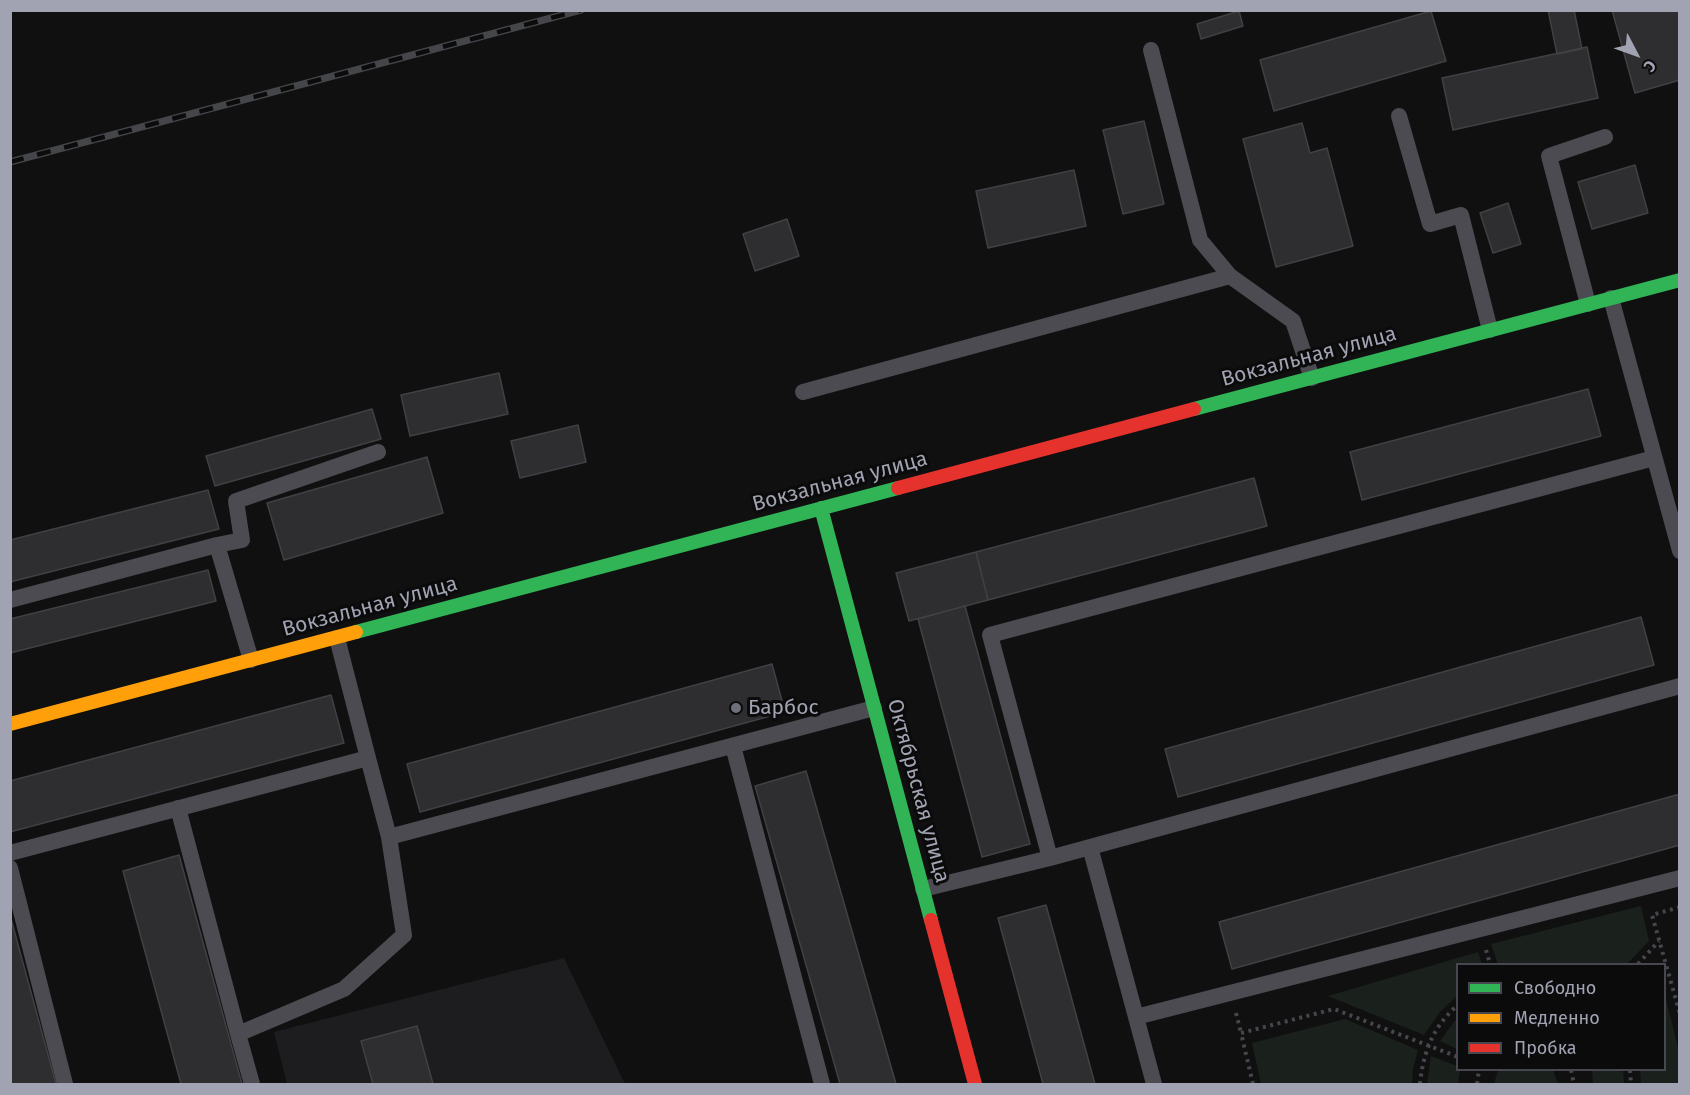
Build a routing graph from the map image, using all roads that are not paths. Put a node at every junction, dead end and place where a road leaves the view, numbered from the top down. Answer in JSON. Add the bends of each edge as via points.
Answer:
{"nodes":[{"id":1,"x":1151,"y":50,"type":"dead end"},
{"id":2,"x":1400,"y":116,"type":"dead end"},
{"id":3,"x":1605,"y":137,"type":"dead end"},
{"id":4,"x":1230,"y":276,"type":"junction"},
{"id":5,"x":1680,"y":280,"type":"edge"},
{"id":6,"x":1611,"y":298,"type":"junction"},
{"id":7,"x":1588,"y":304,"type":"junction"},
{"id":8,"x":1490,"y":330,"type":"junction"},
{"id":9,"x":1312,"y":378,"type":"junction"},
{"id":10,"x":803,"y":392,"type":"dead end"},
{"id":11,"x":378,"y":452,"type":"dead end"},
{"id":12,"x":1654,"y":458,"type":"junction"},
{"id":13,"x":1673,"y":500,"type":"edge"},
{"id":14,"x":821,"y":508,"type":"junction"},
{"id":15,"x":218,"y":545,"type":"junction"},
{"id":16,"x":1680,"y":551,"type":"edge"},
{"id":17,"x":10,"y":600,"type":"edge"},
{"id":18,"x":337,"y":638,"type":"junction"},
{"id":19,"x":251,"y":660,"type":"junction"},
{"id":20,"x":1680,"y":686,"type":"edge"},
{"id":21,"x":874,"y":708,"type":"junction"},
{"id":22,"x":10,"y":724,"type":"edge"},
{"id":23,"x":732,"y":746,"type":"junction"},
{"id":24,"x":369,"y":758,"type":"junction"},
{"id":25,"x":178,"y":808,"type":"junction"},
{"id":26,"x":389,"y":837,"type":"junction"},
{"id":27,"x":1090,"y":847,"type":"junction"},
{"id":28,"x":10,"y":853,"type":"edge"},
{"id":29,"x":1050,"y":858,"type":"junction"},
{"id":30,"x":10,"y":868,"type":"edge"},
{"id":31,"x":1680,"y":878,"type":"edge"},
{"id":32,"x":923,"y":890,"type":"junction"},
{"id":33,"x":1136,"y":1017,"type":"junction"},
{"id":34,"x":238,"y":1034,"type":"junction"},
{"id":35,"x":65,"y":1084,"type":"edge"},
{"id":36,"x":252,"y":1084,"type":"edge"},
{"id":37,"x":822,"y":1084,"type":"edge"},
{"id":38,"x":975,"y":1084,"type":"edge"},
{"id":39,"x":1154,"y":1084,"type":"edge"}],
"edges":[{"from":1,"to":4,"type":"lane","via":[[1200,240]]},
{"from":2,"to":8,"type":"lane","via":[[1430,224],[1461,215]]},
{"from":3,"to":7,"type":"lane","via":[[1550,156]]},
{"from":4,"to":9,"type":"lane","via":[[1293,321]]},
{"from":4,"to":10,"type":"lane"},
{"from":5,"to":6,"type":"main road","name":"Вокзальная улица"},
{"from":6,"to":7,"type":"main road","name":"Вокзальная улица"},
{"from":6,"to":12,"type":"lane"},
{"from":7,"to":8,"type":"main road","name":"Вокзальная улица"},
{"from":8,"to":9,"type":"main road","name":"Вокзальная улица"},
{"from":9,"to":14,"type":"main road","name":"Вокзальная улица"},
{"from":11,"to":15,"type":"lane","via":[[236,501],[242,540]]},
{"from":12,"to":13,"type":"lane"},
{"from":12,"to":29,"type":"lane","via":[[990,635]]},
{"from":13,"to":16,"type":"lane"},
{"from":14,"to":18,"type":"main road","name":"Вокзальная улица"},
{"from":14,"to":21,"type":"main road","name":"Октябрьская улица"},
{"from":15,"to":17,"type":"lane"},
{"from":15,"to":19,"type":"lane"},
{"from":18,"to":19,"type":"main road","name":"Вокзальная улица"},
{"from":18,"to":24,"type":"lane"},
{"from":19,"to":22,"type":"main road","name":"Вокзальная улица"},
{"from":20,"to":27,"type":"lane"},
{"from":21,"to":23,"type":"lane"},
{"from":21,"to":32,"type":"main road","name":"Октябрьская улица"},
{"from":23,"to":26,"type":"lane"},
{"from":23,"to":37,"type":"lane"},
{"from":24,"to":25,"type":"lane"},
{"from":24,"to":26,"type":"lane"},
{"from":25,"to":28,"type":"lane"},
{"from":25,"to":34,"type":"lane"},
{"from":26,"to":34,"type":"lane","via":[[404,935],[344,989]]},
{"from":27,"to":29,"type":"lane"},
{"from":27,"to":33,"type":"lane"},
{"from":29,"to":32,"type":"lane"},
{"from":30,"to":35,"type":"lane"},
{"from":31,"to":33,"type":"lane"},
{"from":32,"to":38,"type":"main road","name":"Октябрьская улица"},
{"from":33,"to":39,"type":"lane"},
{"from":34,"to":36,"type":"lane"}]}
